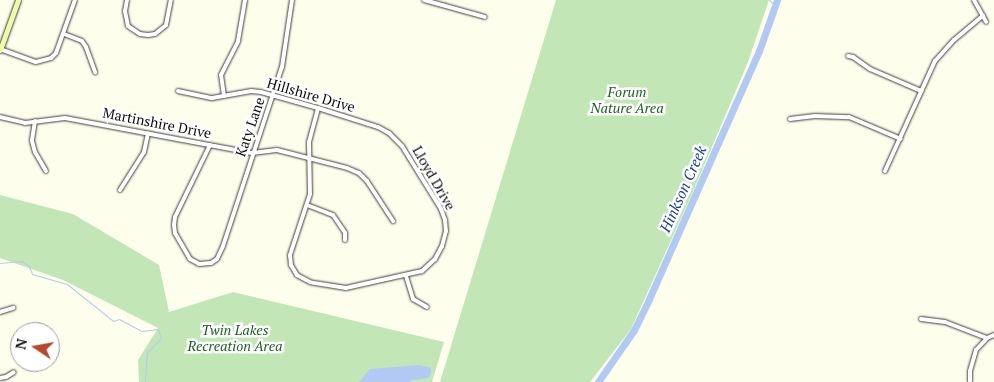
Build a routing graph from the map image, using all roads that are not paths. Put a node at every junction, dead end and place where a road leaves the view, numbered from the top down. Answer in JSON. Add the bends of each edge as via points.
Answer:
{"nodes":[{"id":1,"x":18,"y":0,"type":"edge"},
{"id":2,"x":75,"y":0,"type":"edge"},
{"id":3,"x":127,"y":0,"type":"edge"},
{"id":4,"x":171,"y":0,"type":"edge"},
{"id":5,"x":245,"y":0,"type":"edge"},
{"id":6,"x":292,"y":0,"type":"edge"},
{"id":7,"x":424,"y":0,"type":"edge"},
{"id":8,"x":974,"y":0,"type":"edge"},
{"id":9,"x":983,"y":16,"type":"junction"},
{"id":10,"x":485,"y":17,"type":"dead end"},
{"id":11,"x":986,"y":22,"type":"dead end"},
{"id":12,"x":64,"y":34,"type":"junction"},
{"id":13,"x":0,"y":50,"type":"edge"},
{"id":14,"x":848,"y":56,"type":"dead end"},
{"id":15,"x":95,"y":72,"type":"dead end"},
{"id":16,"x":178,"y":91,"type":"dead end"},
{"id":17,"x":922,"y":91,"type":"junction"},
{"id":18,"x":273,"y":95,"type":"junction"},
{"id":19,"x":224,"y":96,"type":"junction"},
{"id":20,"x":318,"y":108,"type":"junction"},
{"id":21,"x":0,"y":117,"type":"edge"},
{"id":22,"x":790,"y":119,"type":"dead end"},
{"id":23,"x":35,"y":121,"type":"junction"},
{"id":24,"x":148,"y":133,"type":"junction"},
{"id":25,"x":389,"y":133,"type":"joint"},
{"id":26,"x":901,"y":139,"type":"junction"},
{"id":27,"x":210,"y":145,"type":"junction"},
{"id":28,"x":252,"y":153,"type":"junction"},
{"id":29,"x":309,"y":158,"type":"junction"},
{"id":30,"x":46,"y":171,"type":"dead end"},
{"id":31,"x":885,"y":172,"type":"dead end"},
{"id":32,"x":120,"y":190,"type":"dead end"},
{"id":33,"x":307,"y":205,"type":"junction"},
{"id":34,"x":393,"y":221,"type":"dead end"},
{"id":35,"x":345,"y":240,"type":"dead end"},
{"id":36,"x":406,"y":276,"type":"junction"},
{"id":37,"x":427,"y":307,"type":"dead end"},
{"id":38,"x":13,"y":308,"type":"dead end"},
{"id":39,"x":0,"y":312,"type":"edge"},
{"id":40,"x":921,"y":319,"type":"dead end"},
{"id":41,"x":994,"y":335,"type":"edge"},
{"id":42,"x":987,"y":338,"type":"junction"},
{"id":43,"x":14,"y":372,"type":"dead end"},
{"id":44,"x":0,"y":378,"type":"edge"},
{"id":45,"x":970,"y":381,"type":"edge"}],
"edges":[{"from":1,"to":13,"type":"street"},
{"from":2,"to":12,"type":"street"},
{"from":3,"to":4,"type":"street","via":[[128,26],[148,35],[155,34],[166,25]]},
{"from":5,"to":19,"type":"street","via":[[238,41],[221,75]]},
{"from":6,"to":18,"type":"street","name":"Katy Lane","via":[[282,67]]},
{"from":7,"to":10,"type":"street"},
{"from":8,"to":9,"type":"street"},
{"from":9,"to":11,"type":"street"},
{"from":9,"to":17,"type":"street","via":[[935,61]]},
{"from":12,"to":13,"type":"street","via":[[56,53],[44,61],[36,62]]},
{"from":12,"to":15,"type":"street","via":[[82,41]]},
{"from":14,"to":17,"type":"street","via":[[854,56],[870,69]]},
{"from":16,"to":19,"type":"street","name":"Hillshire Drive","via":[[204,98]]},
{"from":17,"to":26,"type":"street"},
{"from":18,"to":19,"type":"street","name":"Hillshire Drive","via":[[251,91]]},
{"from":18,"to":20,"type":"street","name":"Hillshire Drive"},
{"from":18,"to":28,"type":"street","name":"Katy Lane"},
{"from":20,"to":25,"type":"street","name":"Hillshire Drive"},
{"from":20,"to":29,"type":"street","via":[[310,135]]},
{"from":21,"to":23,"type":"street","name":"Martinshire Drive","via":[[18,123]]},
{"from":22,"to":26,"type":"street","via":[[849,117]]},
{"from":23,"to":24,"type":"street","name":"Martinshire Drive","via":[[65,118]]},
{"from":23,"to":30,"type":"street","via":[[32,141]]},
{"from":24,"to":27,"type":"street","name":"Martinshire Drive"},
{"from":24,"to":32,"type":"street","via":[[144,152]]},
{"from":25,"to":36,"type":"street","name":"Lloyd Drive","via":[[402,146],[441,208],[445,220],[446,231],[435,259],[422,271]]},
{"from":26,"to":31,"type":"street"},
{"from":27,"to":28,"type":"street","name":"Martinshire Drive"},
{"from":27,"to":28,"type":"street","name":"Katy Lane","via":[[175,217],[175,233],[193,262],[206,264],[217,259]]},
{"from":28,"to":29,"type":"street","name":"Martinshire Drive","via":[[277,150]]},
{"from":29,"to":33,"type":"street","via":[[310,194]]},
{"from":29,"to":34,"type":"street","name":"Martinshire Drive","via":[[359,173]]},
{"from":33,"to":35,"type":"street","via":[[333,215],[345,232]]},
{"from":33,"to":36,"type":"street","name":"Lloyd Drive","via":[[292,247],[291,265],[304,280],[337,288],[354,288]]},
{"from":36,"to":37,"type":"street","via":[[413,299]]},
{"from":38,"to":39,"type":"street"},
{"from":40,"to":42,"type":"street","via":[[944,322]]},
{"from":41,"to":42,"type":"street"},
{"from":42,"to":45,"type":"street","via":[[972,358]]},
{"from":43,"to":44,"type":"street"}]}
